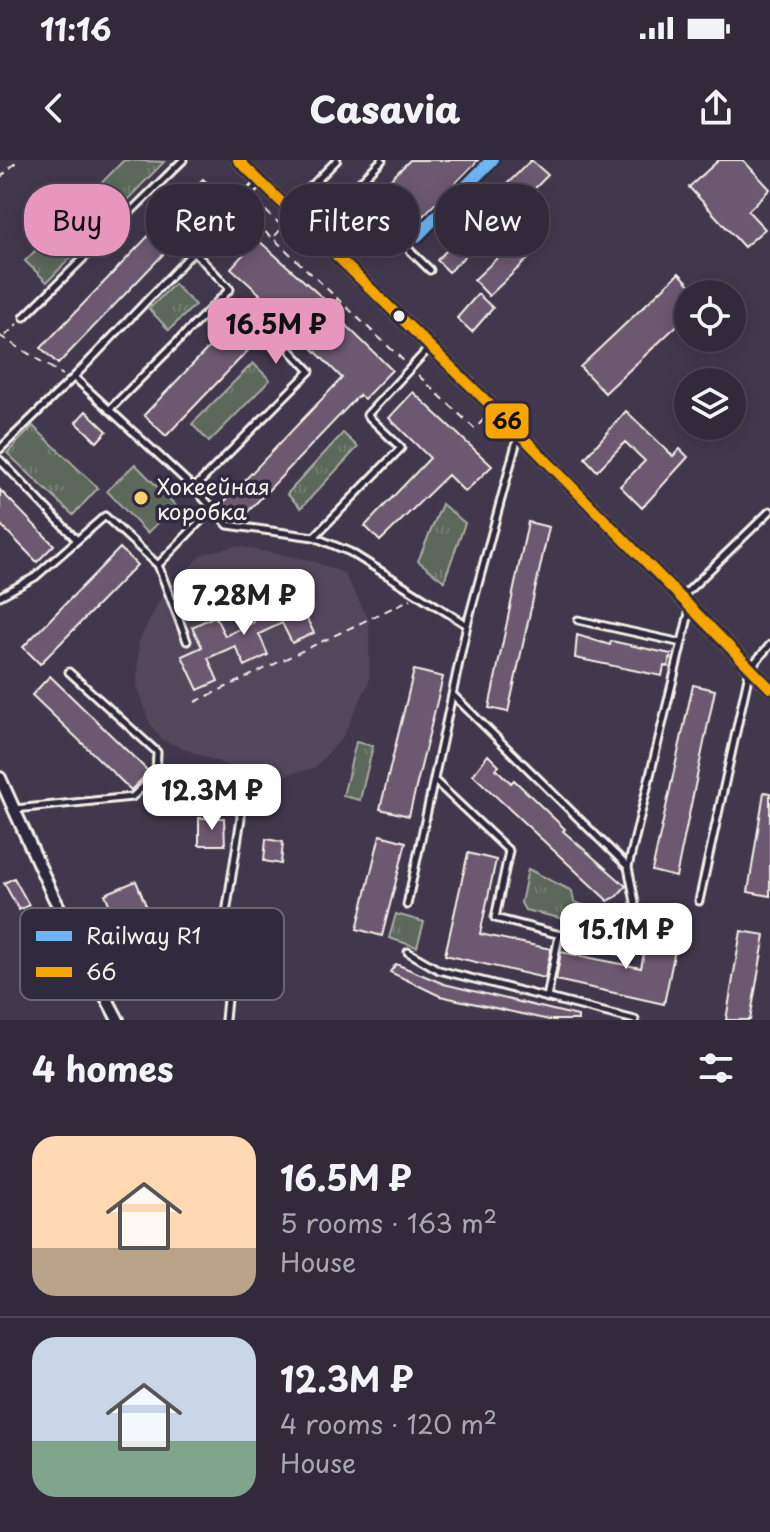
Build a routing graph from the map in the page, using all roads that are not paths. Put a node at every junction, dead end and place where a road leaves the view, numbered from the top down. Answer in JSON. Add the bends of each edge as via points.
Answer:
{"nodes":[{"id":1,"x":183,"y":160,"type":"edge"},
{"id":2,"x":238,"y":160,"type":"edge"},
{"id":3,"x":337,"y":160,"type":"edge"},
{"id":4,"x":382,"y":160,"type":"edge"},
{"id":5,"x":261,"y":182,"type":"joint"},
{"id":6,"x":314,"y":184,"type":"edge"},
{"id":7,"x":280,"y":200,"type":"edge"},
{"id":8,"x":189,"y":256,"type":"edge"},
{"id":9,"x":197,"y":256,"type":"edge"},
{"id":10,"x":337,"y":256,"type":"edge"},
{"id":11,"x":430,"y":270,"type":"dead end"},
{"id":12,"x":24,"y":317,"type":"road end"},
{"id":13,"x":429,"y":348,"type":"junction"},
{"id":14,"x":291,"y":351,"type":"road end"},
{"id":15,"x":73,"y":379,"type":"junction"},
{"id":16,"x":109,"y":410,"type":"junction"},
{"id":17,"x":519,"y":433,"type":"junction"},
{"id":18,"x":0,"y":449,"type":"edge"},
{"id":19,"x":0,"y":460,"type":"edge"},
{"id":20,"x":194,"y":488,"type":"junction"},
{"id":21,"x":213,"y":508,"type":"junction"},
{"id":22,"x":770,"y":511,"type":"edge"},
{"id":23,"x":314,"y":537,"type":"junction"},
{"id":24,"x":77,"y":540,"type":"junction"},
{"id":25,"x":158,"y":565,"type":"junction"},
{"id":26,"x":0,"y":596,"type":"edge"},
{"id":27,"x":680,"y":599,"type":"junction"},
{"id":28,"x":690,"y":609,"type":"junction"},
{"id":29,"x":578,"y":620,"type":"dead end"},
{"id":30,"x":467,"y":625,"type":"junction"},
{"id":31,"x":187,"y":641,"type":"dead end"},
{"id":32,"x":682,"y":643,"type":"junction"},
{"id":33,"x":770,"y":645,"type":"edge"},
{"id":34,"x":750,"y":668,"type":"junction"},
{"id":35,"x":69,"y":672,"type":"dead end"},
{"id":36,"x":770,"y":688,"type":"edge"},
{"id":37,"x":453,"y":695,"type":"junction"},
{"id":38,"x":0,"y":778,"type":"edge"},
{"id":39,"x":237,"y":780,"type":"dead end"},
{"id":40,"x":436,"y":782,"type":"junction"},
{"id":41,"x":14,"y":809,"type":"junction"},
{"id":42,"x":628,"y":867,"type":"junction"},
{"id":43,"x":699,"y":901,"type":"dead end"},
{"id":44,"x":407,"y":905,"type":"dead end"},
{"id":45,"x":59,"y":908,"type":"edge"},
{"id":46,"x":227,"y":908,"type":"edge"},
{"id":47,"x":559,"y":935,"type":"junction"},
{"id":48,"x":408,"y":952,"type":"dead end"},
{"id":49,"x":547,"y":998,"type":"junction"},
{"id":50,"x":108,"y":1000,"type":"edge"},
{"id":51,"x":227,"y":1000,"type":"edge"},
{"id":52,"x":118,"y":1020,"type":"edge"},
{"id":53,"x":225,"y":1020,"type":"edge"},
{"id":54,"x":635,"y":1020,"type":"edge"}],
"edges":[{"from":1,"to":12,"type":"lane"},
{"from":2,"to":5,"type":"street"},
{"from":3,"to":6,"type":"lane"},
{"from":4,"to":11,"type":"lane","via":[[350,192]]},
{"from":5,"to":7,"type":"street"},
{"from":8,"to":15,"type":"lane"},
{"from":9,"to":16,"type":"lane","via":[[230,289]]},
{"from":10,"to":13,"type":"street"},
{"from":13,"to":17,"type":"street"},
{"from":13,"to":23,"type":"lane","via":[[367,415],[401,448]]},
{"from":14,"to":20,"type":"lane","via":[[310,371]]},
{"from":15,"to":16,"type":"lane"},
{"from":15,"to":18,"type":"lane"},
{"from":16,"to":20,"type":"lane"},
{"from":17,"to":27,"type":"street"},
{"from":17,"to":30,"type":"lane"},
{"from":19,"to":24,"type":"lane"},
{"from":20,"to":21,"type":"lane"},
{"from":21,"to":23,"type":"lane","via":[[228,525]]},
{"from":21,"to":25,"type":"lane"},
{"from":22,"to":27,"type":"lane"},
{"from":23,"to":30,"type":"lane","via":[[350,552]]},
{"from":24,"to":25,"type":"lane","via":[[105,516]]},
{"from":24,"to":26,"type":"lane","via":[[35,577]]},
{"from":25,"to":31,"type":"lane"},
{"from":27,"to":28,"type":"street"},
{"from":28,"to":32,"type":"lane"},
{"from":28,"to":34,"type":"street"},
{"from":29,"to":32,"type":"lane"},
{"from":30,"to":37,"type":"lane"},
{"from":32,"to":42,"type":"lane"},
{"from":33,"to":34,"type":"lane"},
{"from":34,"to":36,"type":"street"},
{"from":34,"to":43,"type":"lane"},
{"from":35,"to":41,"type":"lane","via":[[157,752],[156,775],[132,797]]},
{"from":37,"to":40,"type":"lane"},
{"from":37,"to":42,"type":"lane"},
{"from":38,"to":41,"type":"street"},
{"from":39,"to":46,"type":"lane","via":[[241,818]]},
{"from":40,"to":44,"type":"lane"},
{"from":40,"to":47,"type":"lane","via":[[509,851],[495,918]]},
{"from":41,"to":45,"type":"street"},
{"from":42,"to":47,"type":"lane","via":[[635,902],[630,953]]},
{"from":47,"to":49,"type":"lane"},
{"from":48,"to":49,"type":"lane","via":[[439,970]]},
{"from":49,"to":54,"type":"lane"},
{"from":50,"to":52,"type":"street"},
{"from":51,"to":53,"type":"lane"}]}
